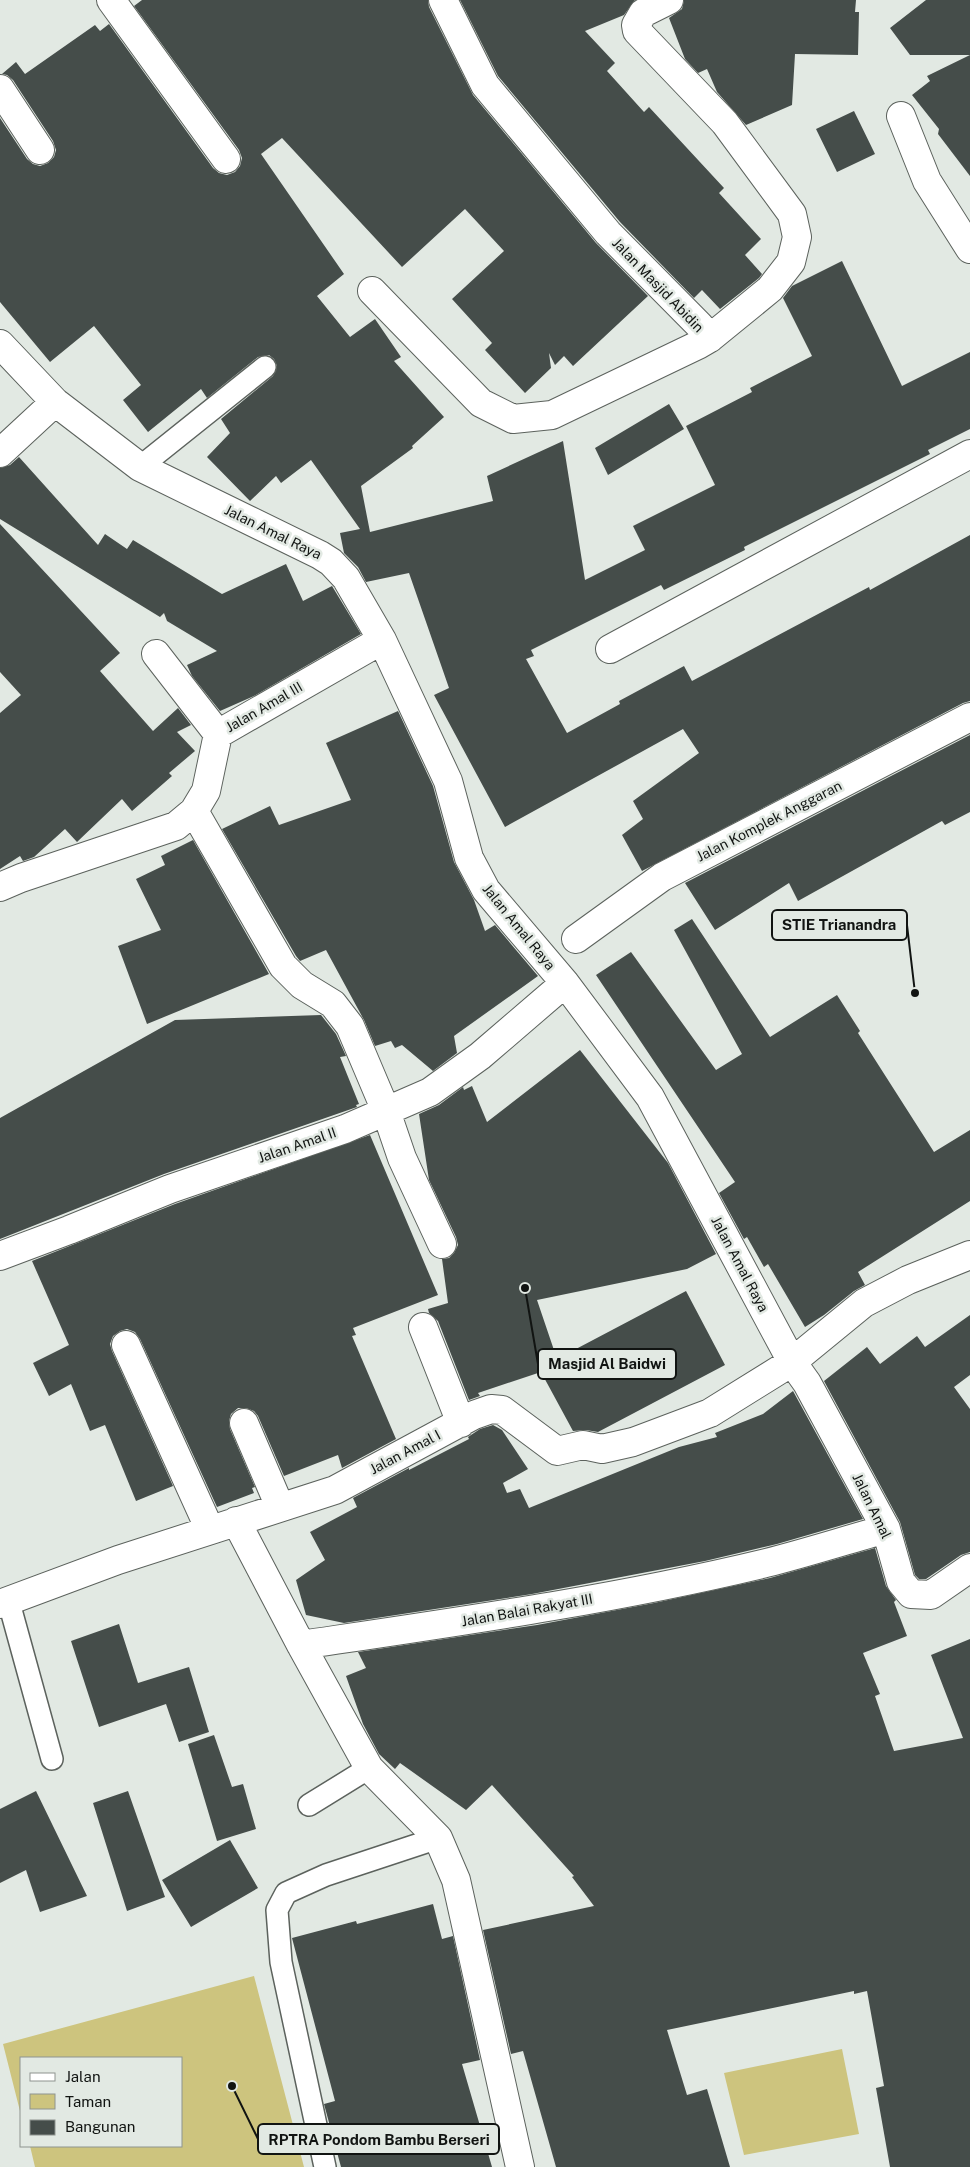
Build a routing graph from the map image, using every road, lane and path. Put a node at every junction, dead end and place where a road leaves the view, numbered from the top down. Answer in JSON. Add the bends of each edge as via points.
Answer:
{"nodes":[{"id":1,"x":111,"y":0,"type":"edge"},
{"id":2,"x":443,"y":0,"type":"edge"},
{"id":3,"x":669,"y":0,"type":"edge"},
{"id":4,"x":0,"y":89,"type":"edge"},
{"id":5,"x":901,"y":116,"type":"dead end"},
{"id":6,"x":40,"y":150,"type":"dead end"},
{"id":7,"x":226,"y":159,"type":"dead end"},
{"id":8,"x":970,"y":249,"type":"edge"},
{"id":9,"x":372,"y":291,"type":"dead end"},
{"id":10,"x":710,"y":338,"type":"junction"},
{"id":11,"x":0,"y":344,"type":"edge"},
{"id":12,"x":265,"y":367,"type":"dead end"},
{"id":13,"x":55,"y":402,"type":"junction"},
{"id":14,"x":0,"y":453,"type":"edge"},
{"id":15,"x":970,"y":454,"type":"edge"},
{"id":16,"x":140,"y":467,"type":"junction"},
{"id":17,"x":382,"y":640,"type":"junction"},
{"id":18,"x":610,"y":649,"type":"dead end"},
{"id":19,"x":156,"y":654,"type":"dead end"},
{"id":20,"x":970,"y":717,"type":"edge"},
{"id":21,"x":218,"y":734,"type":"junction"},
{"id":22,"x":194,"y":811,"type":"junction"},
{"id":23,"x":0,"y":887,"type":"edge"},
{"id":24,"x":576,"y":939,"type":"dead end"},
{"id":25,"x":566,"y":983,"type":"junction"},
{"id":26,"x":386,"y":1111,"type":"junction"},
{"id":27,"x":442,"y":1244,"type":"dead end"},
{"id":28,"x":970,"y":1255,"type":"edge"},
{"id":29,"x":0,"y":1256,"type":"edge"},
{"id":30,"x":423,"y":1326,"type":"dead end"},
{"id":31,"x":126,"y":1345,"type":"dead end"},
{"id":32,"x":792,"y":1362,"type":"junction"},
{"id":33,"x":244,"y":1423,"type":"dead end"},
{"id":34,"x":461,"y":1423,"type":"junction"},
{"id":35,"x":280,"y":1507,"type":"junction"},
{"id":36,"x":236,"y":1522,"type":"junction"},
{"id":37,"x":886,"y":1529,"type":"junction"},
{"id":38,"x":210,"y":1530,"type":"junction"},
{"id":39,"x":970,"y":1568,"type":"edge"},
{"id":40,"x":4,"y":1602,"type":"edge"},
{"id":41,"x":301,"y":1645,"type":"junction"},
{"id":42,"x":52,"y":1759,"type":"dead end"},
{"id":43,"x":369,"y":1768,"type":"junction"},
{"id":44,"x":309,"y":1805,"type":"dead end"},
{"id":45,"x":438,"y":1838,"type":"junction"},
{"id":46,"x":325,"y":2167,"type":"edge"},
{"id":47,"x":520,"y":2167,"type":"edge"}],
"edges":[{"from":1,"to":7,"type":"street"},
{"from":2,"to":10,"type":"street","name":"Jalan Masjid Abidin","via":[[486,85],[608,233]]},
{"from":3,"to":10,"type":"street","via":[[643,13],[636,25],[637,31],[725,123],[792,214],[796,238],[791,262],[770,289]]},
{"from":4,"to":6,"type":"street"},
{"from":5,"to":8,"type":"street","via":[[927,181]]},
{"from":9,"to":10,"type":"street","name":"Jalan Masjid Abidin","via":[[481,403],[514,419],[552,415]]},
{"from":11,"to":13,"type":"street","name":"Jalan Amal Raya"},
{"from":12,"to":16,"type":"lane"},
{"from":13,"to":14,"type":"street"},
{"from":13,"to":16,"type":"street","name":"Jalan Amal Raya"},
{"from":15,"to":18,"type":"street"},
{"from":16,"to":17,"type":"street","name":"Jalan Amal Raya","via":[[331,562],[346,578]]},
{"from":17,"to":21,"type":"street","name":"Jalan Amal III"},
{"from":17,"to":25,"type":"street","name":"Jalan Amal Raya","via":[[448,781],[469,858],[486,890]]},
{"from":19,"to":21,"type":"street"},
{"from":20,"to":24,"type":"street","name":"Jalan Komplek Anggaran","via":[[662,877]]},
{"from":21,"to":22,"type":"street","name":"Jalan Amal III","via":[[206,791]]},
{"from":22,"to":23,"type":"street","name":"Jalan Amal III","via":[[176,826]]},
{"from":22,"to":26,"type":"street","via":[[284,966],[302,985],[333,1004],[350,1026]]},
{"from":25,"to":26,"type":"street","name":"Jalan Amal II","via":[[480,1056],[430,1092]]},
{"from":25,"to":32,"type":"street","name":"Jalan Amal Raya","via":[[650,1097]]},
{"from":26,"to":27,"type":"street","via":[[402,1158]]},
{"from":26,"to":29,"type":"street","name":"Jalan Amal II","via":[[345,1129],[170,1189]]},
{"from":28,"to":32,"type":"street","via":[[908,1280],[864,1303]]},
{"from":30,"to":34,"type":"street"},
{"from":31,"to":38,"type":"street"},
{"from":32,"to":34,"type":"street","name":"Jalan Amal I","via":[[710,1414],[633,1442],[602,1449],[583,1445],[557,1451],[502,1410],[491,1409]]},
{"from":32,"to":37,"type":"street","name":"Jalan Amal","via":[[807,1383]]},
{"from":33,"to":35,"type":"street"},
{"from":34,"to":35,"type":"street","name":"Jalan Amal I","via":[[335,1490]]},
{"from":35,"to":36,"type":"street","name":"Jalan Amal I"},
{"from":36,"to":38,"type":"street","name":"Jalan Amal I"},
{"from":36,"to":41,"type":"street"},
{"from":37,"to":39,"type":"street","name":"Jalan Amal","via":[[901,1582],[911,1594],[930,1595]]},
{"from":37,"to":41,"type":"street","name":"Jalan Balai Rakyat III","via":[[767,1563],[631,1592]]},
{"from":38,"to":40,"type":"street","name":"Jalan Amal I"},
{"from":40,"to":42,"type":"lane"},
{"from":41,"to":43,"type":"street"},
{"from":43,"to":44,"type":"lane"},
{"from":43,"to":45,"type":"street"},
{"from":45,"to":46,"type":"lane","via":[[326,1875],[286,1893],[277,1910],[281,1962]]},
{"from":45,"to":47,"type":"street","via":[[456,1880]]}]}
